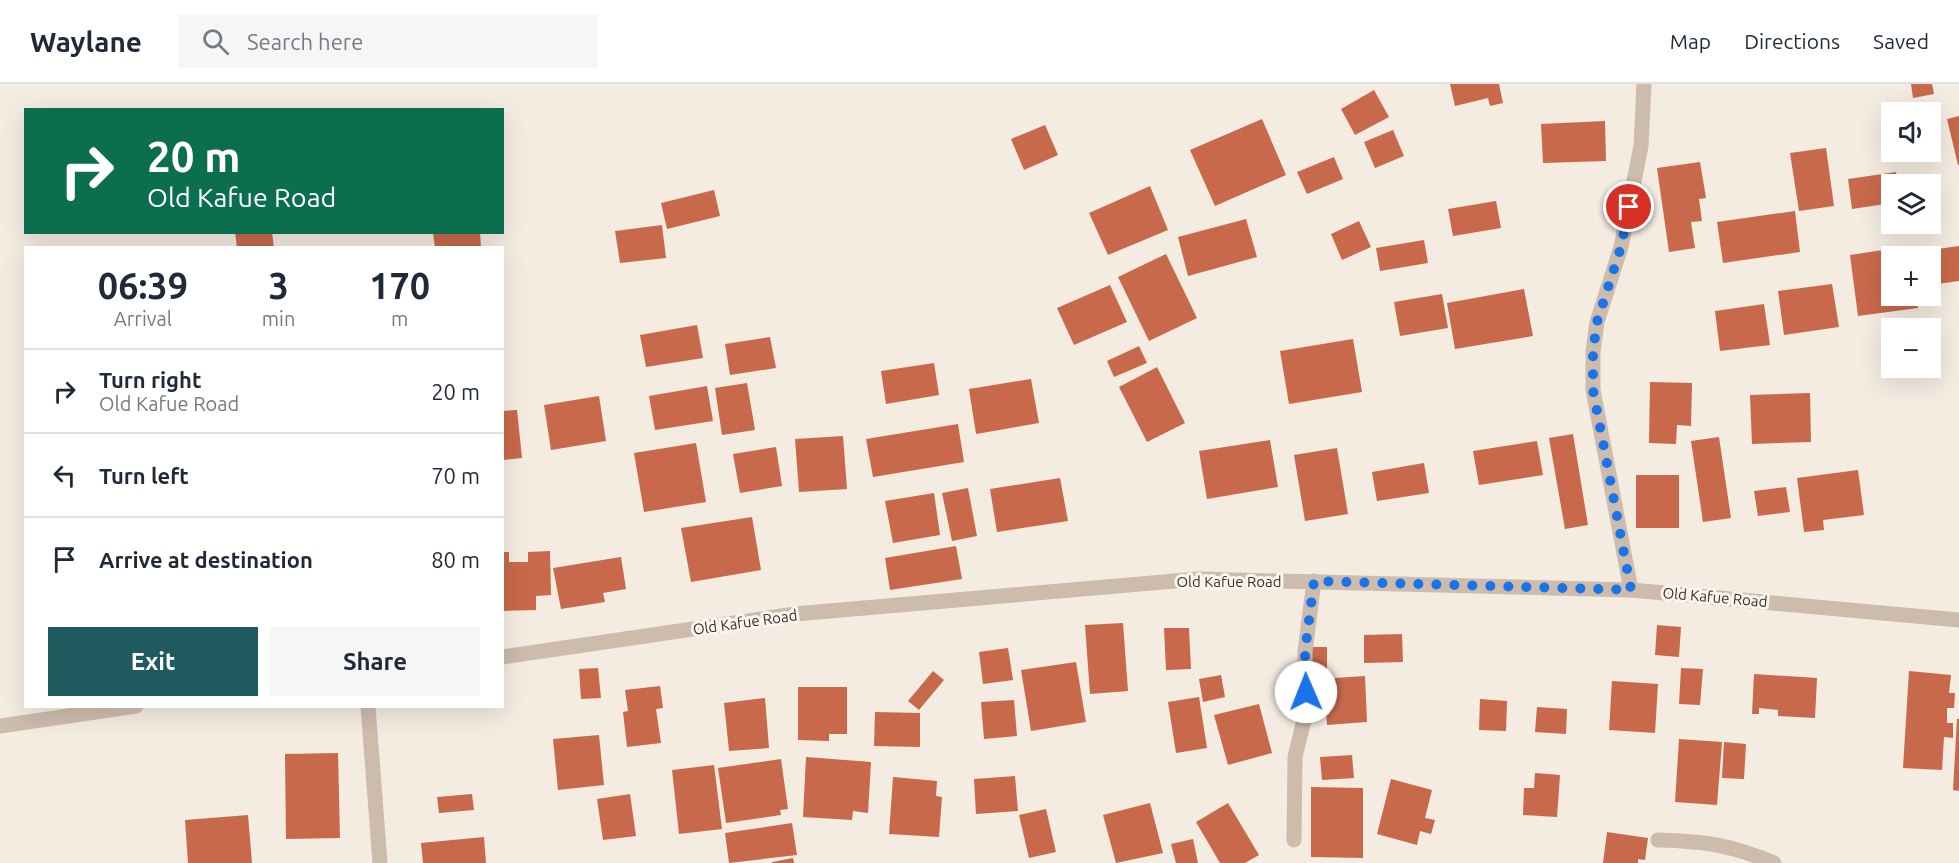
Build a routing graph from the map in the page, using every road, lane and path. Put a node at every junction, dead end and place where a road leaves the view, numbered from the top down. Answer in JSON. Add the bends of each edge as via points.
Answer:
{"nodes":[{"id":1,"x":1644,"y":84,"type":"edge"},
{"id":2,"x":1314,"y":581,"type":"junction"},
{"id":3,"x":1631,"y":590,"type":"junction"},
{"id":4,"x":1959,"y":620,"type":"edge"},
{"id":5,"x":504,"y":657,"type":"edge"},
{"id":6,"x":122,"y":708,"type":"edge"},
{"id":7,"x":368,"y":708,"type":"edge"},
{"id":8,"x":0,"y":726,"type":"edge"},
{"id":9,"x":1294,"y":840,"type":"dead end"},
{"id":10,"x":1658,"y":840,"type":"dead end"},
{"id":11,"x":380,"y":863,"type":"edge"},
{"id":12,"x":1774,"y":863,"type":"edge"}],
"edges":[{"from":1,"to":3,"type":"street","via":[[1641,146],[1621,247],[1597,322],[1593,352],[1593,390]]},
{"from":2,"to":3,"type":"street","name":"Old Kafue Road"},
{"from":2,"to":5,"type":"street","name":"Old Kafue Road","via":[[1198,579],[807,613]]},
{"from":2,"to":9,"type":"street","via":[[1305,652],[1306,712],[1295,757]]},
{"from":3,"to":4,"type":"street","name":"Old Kafue Road"},
{"from":6,"to":8,"type":"street"},
{"from":7,"to":11,"type":"street"},
{"from":10,"to":12,"type":"street","via":[[1700,840],[1740,848]]}]}
